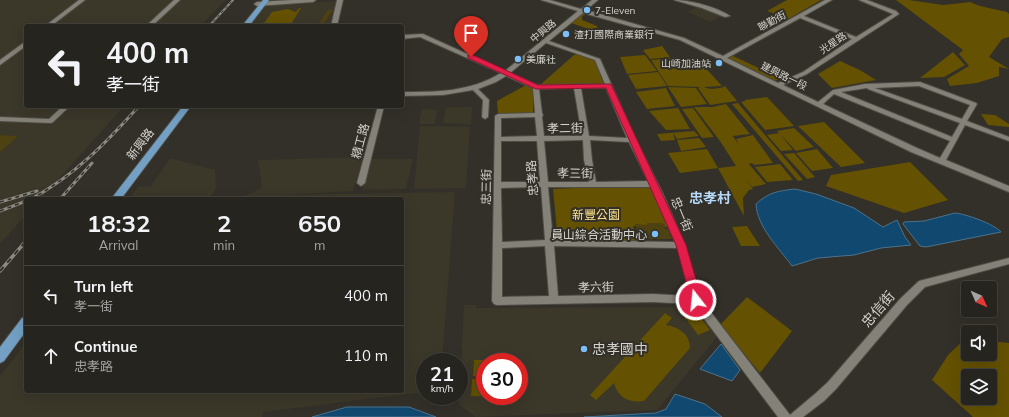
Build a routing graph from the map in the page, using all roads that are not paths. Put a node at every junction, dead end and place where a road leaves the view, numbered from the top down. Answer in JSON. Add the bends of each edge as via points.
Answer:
{"nodes":[{"id":1,"x":82,"y":0,"type":"edge"},
{"id":2,"x":177,"y":0,"type":"edge"},
{"id":3,"x":313,"y":0,"type":"edge"},
{"id":4,"x":340,"y":0,"type":"edge"},
{"id":5,"x":544,"y":0,"type":"edge"},
{"id":6,"x":595,"y":0,"type":"edge"},
{"id":7,"x":677,"y":0,"type":"edge"},
{"id":8,"x":829,"y":0,"type":"edge"},
{"id":9,"x":862,"y":0,"type":"edge"},
{"id":10,"x":261,"y":2,"type":"edge"},
{"id":11,"x":582,"y":10,"type":"junction"},
{"id":12,"x":727,"y":16,"type":"dead end"},
{"id":13,"x":800,"y":16,"type":"junction"},
{"id":14,"x":51,"y":24,"type":"edge"},
{"id":15,"x":151,"y":24,"type":"edge"},
{"id":16,"x":242,"y":24,"type":"edge"},
{"id":17,"x":246,"y":24,"type":"edge"},
{"id":18,"x":334,"y":24,"type":"edge"},
{"id":19,"x":404,"y":37,"type":"edge"},
{"id":20,"x":856,"y":39,"type":"junction"},
{"id":21,"x":545,"y":41,"type":"junction"},
{"id":22,"x":24,"y":45,"type":"edge"},
{"id":23,"x":724,"y":58,"type":"junction"},
{"id":24,"x":0,"y":63,"type":"edge"},
{"id":25,"x":506,"y":73,"type":"junction"},
{"id":26,"x":778,"y":85,"type":"junction"},
{"id":27,"x":577,"y":86,"type":"junction"},
{"id":28,"x":609,"y":86,"type":"junction"},
{"id":29,"x":865,"y":86,"type":"junction"},
{"id":30,"x":536,"y":87,"type":"junction"},
{"id":31,"x":474,"y":88,"type":"junction"},
{"id":32,"x":833,"y":92,"type":"junction"},
{"id":33,"x":404,"y":94,"type":"edge"},
{"id":34,"x":819,"y":104,"type":"junction"},
{"id":35,"x":65,"y":108,"type":"edge"},
{"id":36,"x":178,"y":108,"type":"edge"},
{"id":37,"x":185,"y":108,"type":"edge"},
{"id":38,"x":380,"y":108,"type":"edge"},
{"id":39,"x":540,"y":115,"type":"junction"},
{"id":40,"x":485,"y":117,"type":"dead end"},
{"id":41,"x":0,"y":120,"type":"edge"},
{"id":42,"x":964,"y":122,"type":"junction"},
{"id":43,"x":586,"y":138,"type":"junction"},
{"id":44,"x":498,"y":139,"type":"junction"},
{"id":45,"x":542,"y":139,"type":"junction"},
{"id":46,"x":1009,"y":139,"type":"edge"},
{"id":47,"x":632,"y":140,"type":"junction"},
{"id":48,"x":954,"y":140,"type":"junction"},
{"id":49,"x":941,"y":162,"type":"junction"},
{"id":50,"x":360,"y":183,"type":"dead end"},
{"id":51,"x":652,"y":184,"type":"junction"},
{"id":52,"x":498,"y":185,"type":"junction"},
{"id":53,"x":544,"y":185,"type":"junction"},
{"id":54,"x":593,"y":185,"type":"junction"},
{"id":55,"x":1009,"y":189,"type":"edge"},
{"id":56,"x":112,"y":197,"type":"edge"},
{"id":57,"x":118,"y":197,"type":"edge"},
{"id":58,"x":550,"y":244,"type":"junction"},
{"id":59,"x":497,"y":245,"type":"junction"},
{"id":60,"x":681,"y":245,"type":"junction"},
{"id":61,"x":1009,"y":261,"type":"edge"},
{"id":62,"x":554,"y":300,"type":"junction"},
{"id":63,"x":696,"y":300,"type":"junction"},
{"id":64,"x":497,"y":301,"type":"joint"},
{"id":65,"x":24,"y":316,"type":"edge"},
{"id":66,"x":24,"y":325,"type":"edge"},
{"id":67,"x":0,"y":348,"type":"edge"},
{"id":68,"x":0,"y":357,"type":"edge"},
{"id":69,"x":784,"y":417,"type":"edge"},
{"id":70,"x":794,"y":417,"type":"edge"}],
"edges":[{"from":1,"to":14,"type":"street"},
{"from":2,"to":15,"type":"street"},
{"from":3,"to":10,"type":"street"},
{"from":4,"to":18,"type":"street"},
{"from":5,"to":11,"type":"street","name":"建興路一段"},
{"from":6,"to":11,"type":"street","name":"中興路"},
{"from":7,"to":12,"type":"street"},
{"from":8,"to":13,"type":"street","name":"聯勤街"},
{"from":9,"to":20,"type":"street","name":"光星路","via":[[897,13]]},
{"from":10,"to":16,"type":"main road"},
{"from":10,"to":17,"type":"main road"},
{"from":11,"to":21,"type":"street","name":"中興路"},
{"from":11,"to":23,"type":"street","name":"建興路一段","via":[[682,38]]},
{"from":13,"to":20,"type":"street"},
{"from":13,"to":23,"type":"street","name":"聯勤街"},
{"from":19,"to":25,"type":"street","via":[[421,36]]},
{"from":20,"to":26,"type":"street","name":"光星路","via":[[805,73]]},
{"from":21,"to":25,"type":"street","name":"中興路"},
{"from":21,"to":28,"type":"street","name":"忠一街","via":[[597,59]]},
{"from":22,"to":24,"type":"street"},
{"from":23,"to":26,"type":"street","name":"建興路一段"},
{"from":25,"to":30,"type":"street"},
{"from":25,"to":31,"type":"street","name":"中興路","via":[[491,83]]},
{"from":26,"to":34,"type":"street","name":"建興路一段"},
{"from":27,"to":28,"type":"street"},
{"from":27,"to":30,"type":"street"},
{"from":27,"to":43,"type":"street"},
{"from":28,"to":47,"type":"street","name":"忠一街"},
{"from":29,"to":32,"type":"street"},
{"from":29,"to":42,"type":"street"},
{"from":29,"to":42,"type":"street","via":[[920,84],[974,104]]},
{"from":30,"to":39,"type":"street","name":"忠孝路"},
{"from":31,"to":33,"type":"street","name":"中興路","via":[[443,94]]},
{"from":31,"to":40,"type":"street","via":[[486,100]]},
{"from":32,"to":34,"type":"street"},
{"from":32,"to":48,"type":"street"},
{"from":34,"to":49,"type":"street","name":"建興路一段"},
{"from":35,"to":41,"type":"street","via":[[51,121]]},
{"from":36,"to":56,"type":"main road","name":"新興路"},
{"from":37,"to":57,"type":"main road","name":"新興路"},
{"from":38,"to":50,"type":"street","name":"精工路"},
{"from":39,"to":44,"type":"street","name":"忠三街","via":[[498,116]]},
{"from":39,"to":45,"type":"street","name":"忠孝路"},
{"from":42,"to":46,"type":"street"},
{"from":42,"to":48,"type":"street"},
{"from":43,"to":45,"type":"street","name":"孝二街"},
{"from":43,"to":47,"type":"street","name":"孝二街"},
{"from":43,"to":54,"type":"street"},
{"from":44,"to":45,"type":"street","name":"孝二街"},
{"from":44,"to":52,"type":"street","name":"忠三街"},
{"from":45,"to":53,"type":"street","name":"忠孝路"},
{"from":47,"to":51,"type":"street","name":"忠一街"},
{"from":48,"to":49,"type":"street"},
{"from":49,"to":55,"type":"street","name":"建興路一段"},
{"from":51,"to":54,"type":"street","name":"孝三街"},
{"from":51,"to":60,"type":"street","name":"忠一街","via":[[659,194]]},
{"from":52,"to":53,"type":"street","name":"孝三街"},
{"from":52,"to":59,"type":"street","name":"忠三街"},
{"from":53,"to":54,"type":"street","name":"孝三街"},
{"from":53,"to":58,"type":"street","name":"忠孝路"},
{"from":58,"to":59,"type":"street"},
{"from":58,"to":60,"type":"street"},
{"from":58,"to":62,"type":"street","name":"忠孝路"},
{"from":59,"to":64,"type":"street","name":"忠三街"},
{"from":60,"to":63,"type":"street","name":"忠一街"},
{"from":61,"to":70,"type":"street","name":"忠信街","via":[[922,284],[898,307],[828,390]]},
{"from":62,"to":63,"type":"street","name":"孝六街"},
{"from":62,"to":64,"type":"street","name":"孝六街"},
{"from":63,"to":69,"type":"street","name":"忠一街"},
{"from":65,"to":67,"type":"main road"},
{"from":66,"to":68,"type":"main road"}]}
